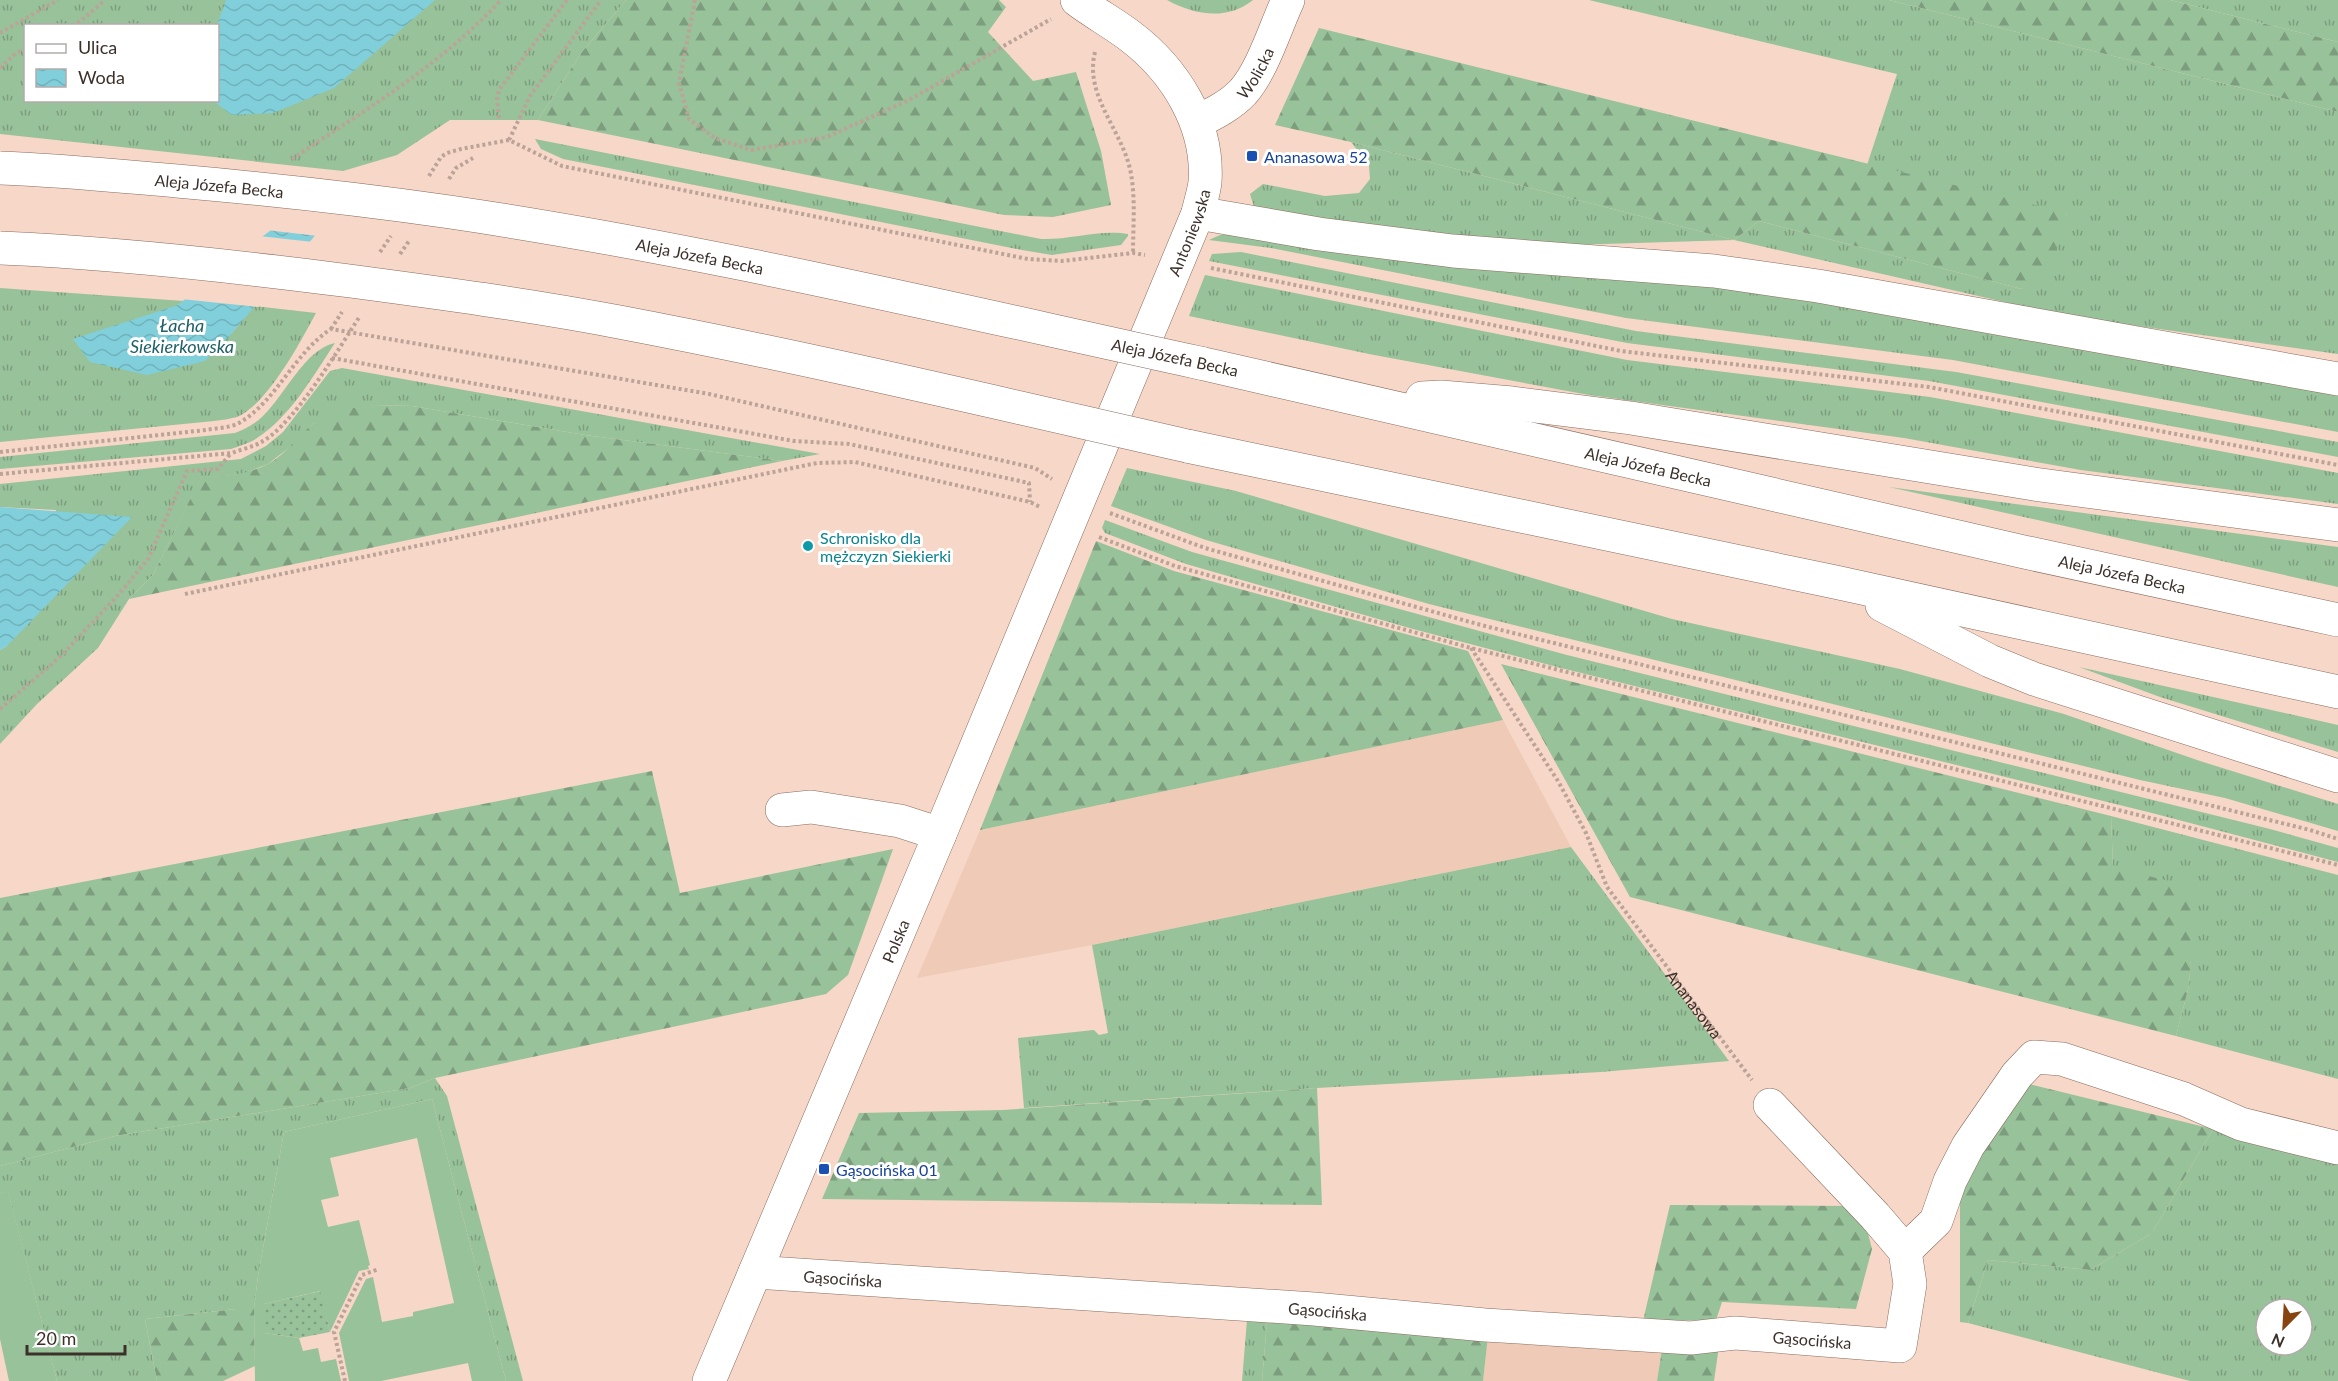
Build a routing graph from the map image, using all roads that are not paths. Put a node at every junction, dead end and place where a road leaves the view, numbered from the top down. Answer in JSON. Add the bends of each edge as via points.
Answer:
{"nodes":[{"id":1,"x":1288,"y":0,"type":"edge"},
{"id":2,"x":1078,"y":1,"type":"edge"},
{"id":3,"x":1197,"y":122,"type":"junction"},
{"id":4,"x":0,"y":168,"type":"edge"},
{"id":5,"x":1198,"y":213,"type":"junction"},
{"id":6,"x":0,"y":248,"type":"edge"},
{"id":7,"x":2338,"y":379,"type":"edge"},
{"id":8,"x":1370,"y":400,"type":"junction"},
{"id":9,"x":1081,"y":511,"type":"joint"},
{"id":10,"x":2338,"y":525,"type":"edge"},
{"id":11,"x":1835,"y":582,"type":"junction"},
{"id":12,"x":2338,"y":620,"type":"edge"},
{"id":13,"x":2338,"y":692,"type":"edge"},
{"id":14,"x":2338,"y":776,"type":"edge"},
{"id":15,"x":782,"y":810,"type":"dead end"},
{"id":16,"x":940,"y":834,"type":"junction"},
{"id":17,"x":1770,"y":1105,"type":"road end"},
{"id":18,"x":2338,"y":1148,"type":"edge"},
{"id":19,"x":1905,"y":1251,"type":"junction"},
{"id":20,"x":755,"y":1272,"type":"junction"},
{"id":21,"x":709,"y":1381,"type":"edge"}],
"edges":[{"from":1,"to":3,"type":"main road","name":"Wolicka","via":[[1254,76],[1242,93]]},
{"from":2,"to":3,"type":"main road","name":"Antoniewska","via":[[1153,56],[1174,80]]},
{"from":3,"to":5,"type":"main road","name":"Antoniewska","via":[[1205,157],[1205,184]]},
{"from":4,"to":8,"type":"main road","name":"Aleja Józefa Becka","bridge":true,"via":[[269,189],[451,212],[862,289]]},
{"from":5,"to":7,"type":"main road","via":[[1453,251],[1714,271],[1818,286]]},
{"from":5,"to":9,"type":"main road","name":"Antoniewska"},
{"from":6,"to":11,"type":"main road","bridge":true,"via":[[250,268],[438,292],[617,322]]},
{"from":8,"to":10,"type":"main road","via":[[1441,398],[1524,404],[2034,484]]},
{"from":8,"to":12,"type":"main road","name":"Aleja Józefa Becka"},
{"from":9,"to":16,"type":"main road","name":"Polska"},
{"from":11,"to":13,"type":"main road"},
{"from":11,"to":14,"type":"main road","via":[[1990,661],[2034,679]]},
{"from":15,"to":16,"type":"main road","via":[[811,807],[900,821]]},
{"from":16,"to":20,"type":"main road","name":"Polska"},
{"from":17,"to":19,"type":"main road"},
{"from":18,"to":19,"type":"main road","via":[[2241,1124],[2184,1099],[2062,1059],[2034,1056],[1968,1146],[1936,1221]]},
{"from":19,"to":20,"type":"main road","name":"Gąsocińska","via":[[1910,1284],[1900,1346],[1735,1333],[1691,1338],[1496,1326],[1302,1308]]},
{"from":20,"to":21,"type":"main road","name":"Polska"}]}
